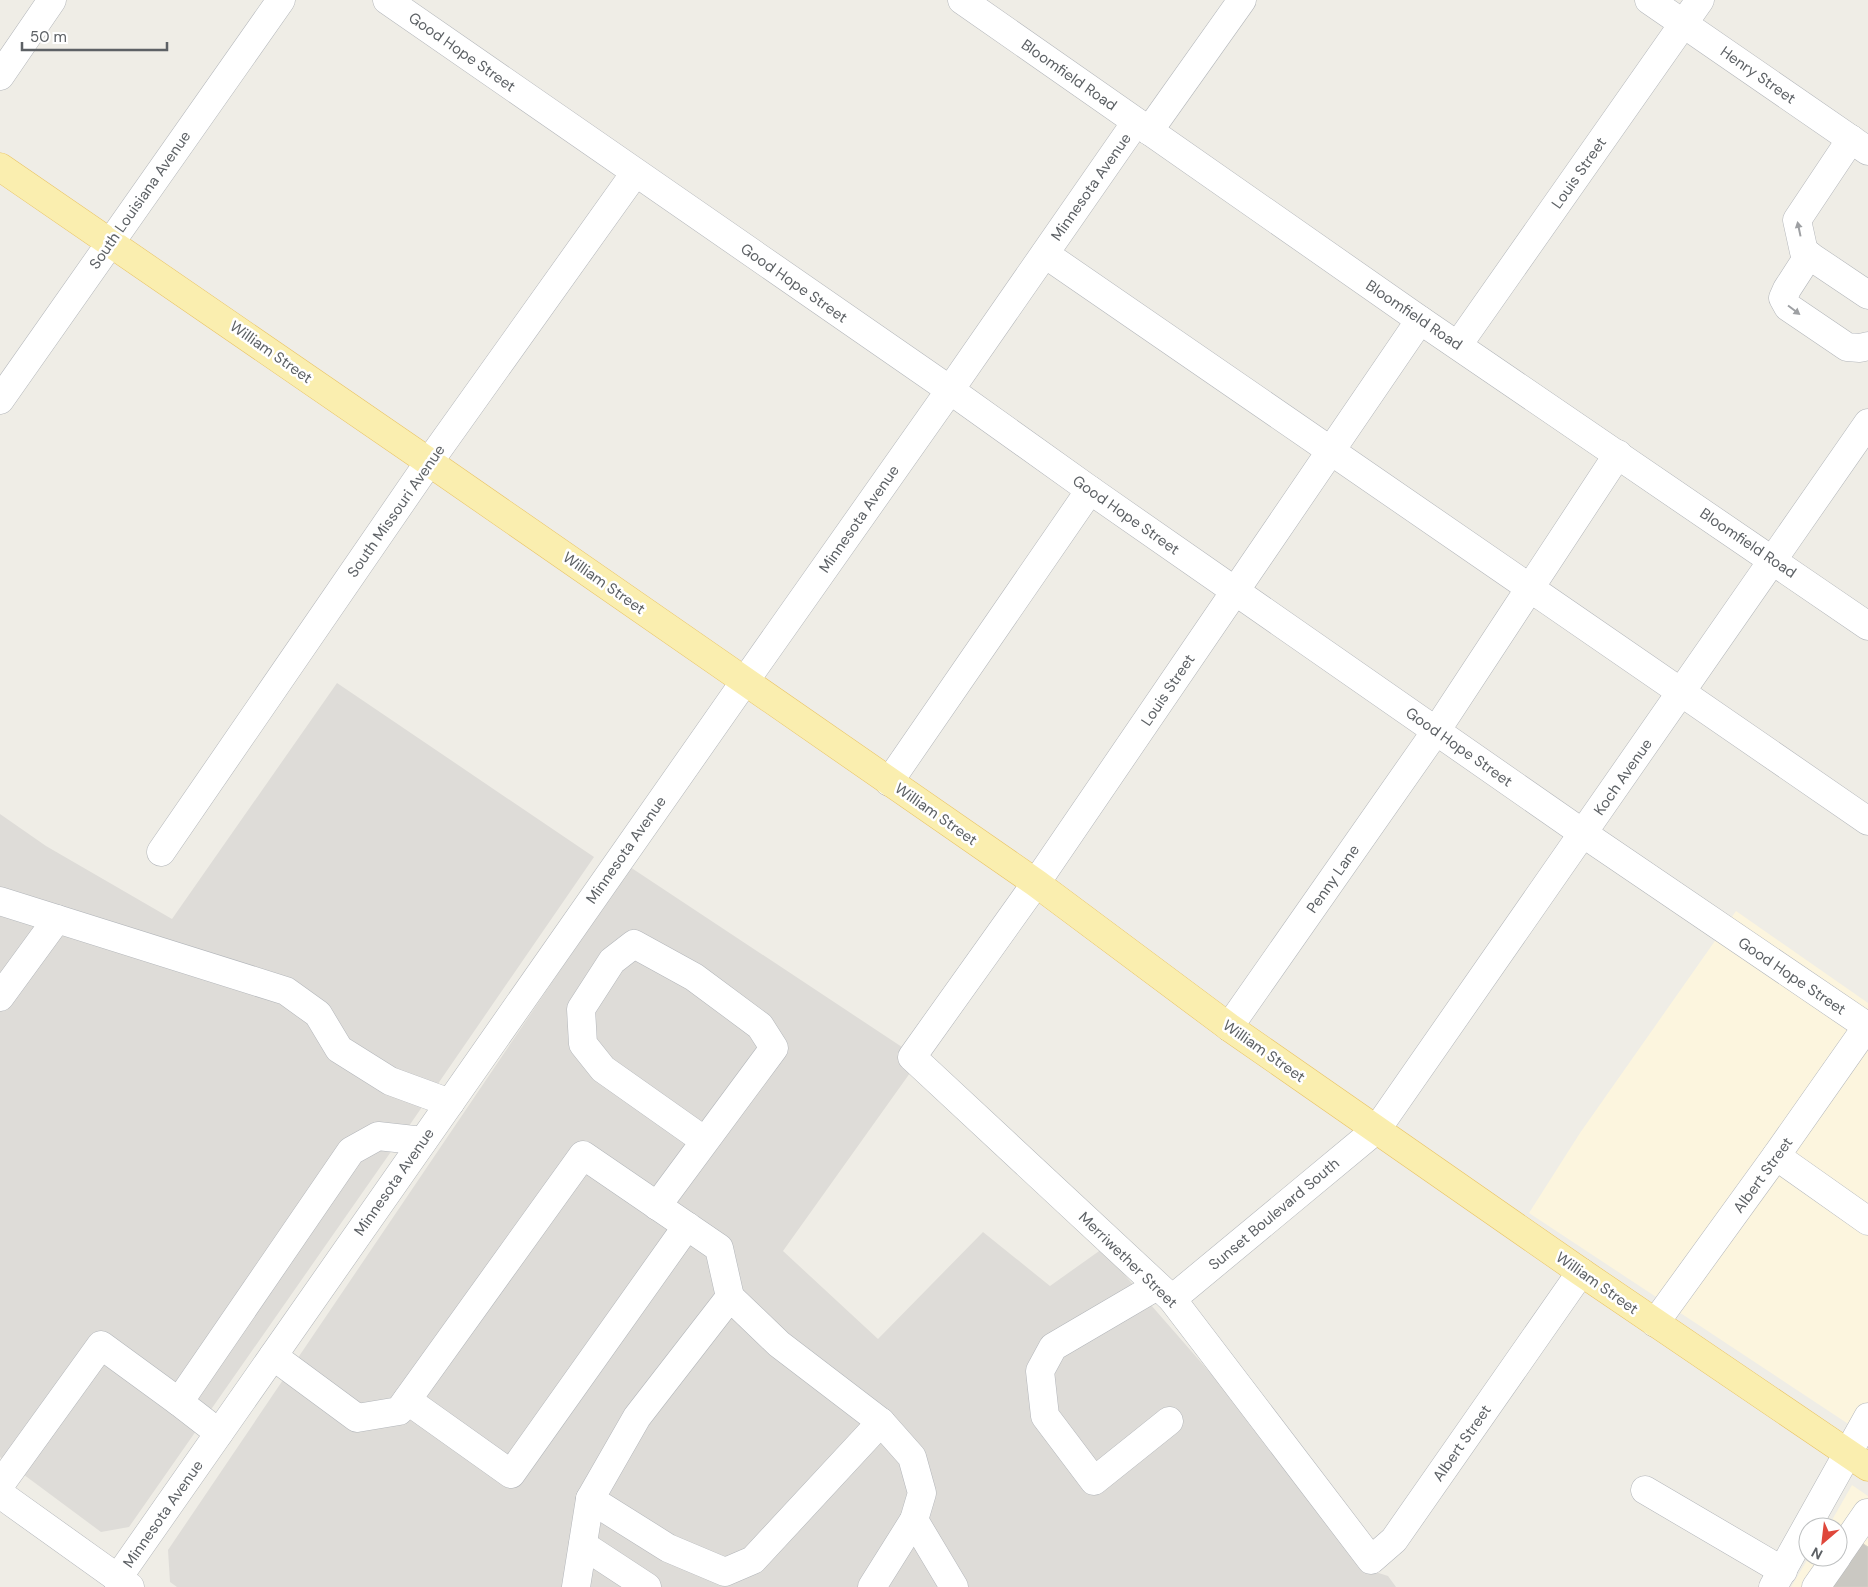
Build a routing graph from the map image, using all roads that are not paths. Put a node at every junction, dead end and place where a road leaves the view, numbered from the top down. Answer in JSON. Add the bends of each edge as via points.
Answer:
{"nodes":[{"id":1,"x":52,"y":0,"type":"edge"},
{"id":2,"x":281,"y":0,"type":"edge"},
{"id":3,"x":386,"y":0,"type":"edge"},
{"id":4,"x":962,"y":0,"type":"edge"},
{"id":5,"x":1242,"y":0,"type":"edge"},
{"id":6,"x":1649,"y":0,"type":"edge"},
{"id":7,"x":1700,"y":0,"type":"edge"},
{"id":8,"x":1684,"y":24,"type":"junction"},
{"id":9,"x":0,"y":76,"type":"edge"},
{"id":10,"x":1142,"y":126,"type":"junction"},
{"id":11,"x":1859,"y":145,"type":"edge"},
{"id":12,"x":0,"y":167,"type":"edge"},
{"id":13,"x":636,"y":173,"type":"junction"},
{"id":14,"x":110,"y":241,"type":"junction"},
{"id":15,"x":1045,"y":254,"type":"junction"},
{"id":16,"x":1809,"y":256,"type":"junction"},
{"id":17,"x":1868,"y":295,"type":"edge"},
{"id":18,"x":1420,"y":320,"type":"junction"},
{"id":19,"x":1458,"y":345,"type":"junction"},
{"id":20,"x":1868,"y":346,"type":"edge"},
{"id":21,"x":4,"y":385,"type":"edge"},
{"id":22,"x":950,"y":390,"type":"junction"},
{"id":23,"x":1868,"y":423,"type":"edge"},
{"id":24,"x":1332,"y":450,"type":"junction"},
{"id":25,"x":1618,"y":454,"type":"junction"},
{"id":26,"x":429,"y":462,"type":"junction"},
{"id":27,"x":1090,"y":490,"type":"junction"},
{"id":28,"x":1773,"y":560,"type":"junction"},
{"id":29,"x":1530,"y":588,"type":"junction"},
{"id":30,"x":1236,"y":591,"type":"junction"},
{"id":31,"x":1868,"y":626,"type":"edge"},
{"id":32,"x":744,"y":681,"type":"junction"},
{"id":33,"x":1681,"y":694,"type":"junction"},
{"id":34,"x":1436,"y":731,"type":"junction"},
{"id":35,"x":889,"y":782,"type":"junction"},
{"id":36,"x":1868,"y":821,"type":"edge"},
{"id":37,"x":1584,"y":834,"type":"junction"},
{"id":38,"x":161,"y":852,"type":"dead end"},
{"id":39,"x":1036,"y":883,"type":"junction"},
{"id":40,"x":0,"y":901,"type":"edge"},
{"id":41,"x":57,"y":919,"type":"junction"},
{"id":42,"x":0,"y":997,"type":"edge"},
{"id":43,"x":1868,"y":1026,"type":"edge"},
{"id":44,"x":1229,"y":1027,"type":"junction"},
{"id":45,"x":912,"y":1057,"type":"joint"},
{"id":46,"x":450,"y":1103,"type":"junction"},
{"id":47,"x":1377,"y":1129,"type":"junction"},
{"id":48,"x":424,"y":1140,"type":"junction"},
{"id":49,"x":705,"y":1141,"type":"junction"},
{"id":50,"x":1776,"y":1156,"type":"junction"},
{"id":51,"x":657,"y":1206,"type":"junction"},
{"id":52,"x":1868,"y":1221,"type":"edge"},
{"id":53,"x":687,"y":1226,"type":"junction"},
{"id":54,"x":1581,"y":1272,"type":"junction"},
{"id":55,"x":1164,"y":1293,"type":"junction"},
{"id":56,"x":730,"y":1297,"type":"junction"},
{"id":57,"x":1655,"y":1323,"type":"junction"},
{"id":58,"x":273,"y":1356,"type":"junction"},
{"id":59,"x":407,"y":1400,"type":"junction"},
{"id":60,"x":179,"y":1402,"type":"junction"},
{"id":61,"x":1868,"y":1417,"type":"edge"},
{"id":62,"x":1168,"y":1421,"type":"dead end"},
{"id":63,"x":881,"y":1422,"type":"junction"},
{"id":64,"x":219,"y":1433,"type":"junction"},
{"id":65,"x":1858,"y":1460,"type":"edge"},
{"id":66,"x":0,"y":1485,"type":"edge"},
{"id":67,"x":1646,"y":1490,"type":"dead end"},
{"id":68,"x":0,"y":1494,"type":"edge"},
{"id":69,"x":590,"y":1499,"type":"junction"},
{"id":70,"x":1868,"y":1513,"type":"edge"},
{"id":71,"x":914,"y":1520,"type":"junction"},
{"id":72,"x":1848,"y":1541,"type":"edge"},
{"id":73,"x":582,"y":1544,"type":"junction"},
{"id":74,"x":1371,"y":1560,"type":"joint"},
{"id":75,"x":1830,"y":1567,"type":"edge"},
{"id":76,"x":1778,"y":1579,"type":"edge"},
{"id":77,"x":124,"y":1583,"type":"edge"},
{"id":78,"x":576,"y":1587,"type":"edge"},
{"id":79,"x":647,"y":1587,"type":"edge"},
{"id":80,"x":872,"y":1587,"type":"edge"},
{"id":81,"x":954,"y":1587,"type":"edge"},
{"id":82,"x":1816,"y":1587,"type":"edge"}],
"edges":[{"from":1,"to":9,"type":"street"},
{"from":2,"to":14,"type":"street","name":"South Louisiana Avenue"},
{"from":3,"to":13,"type":"street","name":"Good Hope Street"},
{"from":4,"to":10,"type":"street","name":"Bloomfield Road"},
{"from":5,"to":10,"type":"street","name":"Minnesota Avenue"},
{"from":6,"to":8,"type":"street","name":"Henry Street"},
{"from":7,"to":8,"type":"street","name":"Louis Street"},
{"from":8,"to":11,"type":"street","name":"Henry Street"},
{"from":8,"to":19,"type":"street","name":"Louis Street"},
{"from":10,"to":15,"type":"street","name":"Minnesota Avenue"},
{"from":10,"to":18,"type":"street","name":"Bloomfield Road"},
{"from":16,"to":11,"type":"street","one_way":true,"via":[[1804,252],[1797,220]]},
{"from":12,"to":14,"type":"main road","name":"William Street"},
{"from":13,"to":22,"type":"street","name":"Good Hope Street"},
{"from":13,"to":26,"type":"street","name":"South Missouri Avenue"},
{"from":14,"to":21,"type":"street","name":"South Louisiana Avenue"},
{"from":14,"to":26,"type":"main road","name":"William Street"},
{"from":15,"to":22,"type":"street","name":"Minnesota Avenue"},
{"from":15,"to":24,"type":"street"},
{"from":16,"to":17,"type":"street"},
{"from":16,"to":20,"type":"street","one_way":true,"via":[[1787,289],[1784,298],[1788,307],[1847,347]]},
{"from":18,"to":19,"type":"street","name":"Bloomfield Road"},
{"from":18,"to":24,"type":"street","name":"Louis Street"},
{"from":19,"to":25,"type":"street","name":"Bloomfield Road"},
{"from":22,"to":27,"type":"street","name":"Good Hope Street"},
{"from":22,"to":32,"type":"street","name":"Minnesota Avenue"},
{"from":23,"to":28,"type":"street","name":"Koch Avenue"},
{"from":24,"to":29,"type":"street"},
{"from":24,"to":30,"type":"street","name":"Louis Street"},
{"from":25,"to":28,"type":"street","name":"Bloomfield Road"},
{"from":25,"to":29,"type":"street","name":"Penny Lane"},
{"from":26,"to":32,"type":"main road","name":"William Street"},
{"from":26,"to":38,"type":"street","name":"South Missouri Avenue"},
{"from":27,"to":30,"type":"street","name":"Good Hope Street"},
{"from":27,"to":35,"type":"street"},
{"from":28,"to":31,"type":"street","name":"Bloomfield Road"},
{"from":28,"to":33,"type":"street","name":"Koch Avenue"},
{"from":29,"to":33,"type":"street"},
{"from":29,"to":34,"type":"street","name":"Penny Lane"},
{"from":30,"to":34,"type":"street","name":"Good Hope Street"},
{"from":30,"to":39,"type":"street","name":"Louis Street"},
{"from":32,"to":35,"type":"main road","name":"William Street"},
{"from":32,"to":46,"type":"street","name":"Minnesota Avenue"},
{"from":33,"to":36,"type":"street"},
{"from":33,"to":37,"type":"street","name":"Koch Avenue"},
{"from":34,"to":37,"type":"street","name":"Good Hope Street"},
{"from":34,"to":44,"type":"street","name":"Penny Lane"},
{"from":35,"to":39,"type":"main road","name":"William Street"},
{"from":37,"to":43,"type":"street","name":"Good Hope Street"},
{"from":37,"to":47,"type":"street","name":"Koch Avenue"},
{"from":39,"to":44,"type":"main road","name":"William Street"},
{"from":39,"to":45,"type":"street","name":"Louis Street"},
{"from":40,"to":41,"type":"street"},
{"from":41,"to":42,"type":"street"},
{"from":41,"to":46,"type":"street","via":[[286,991],[318,1014],[339,1049],[390,1081]]},
{"from":43,"to":50,"type":"street","name":"Albert Street"},
{"from":44,"to":47,"type":"main road","name":"William Street"},
{"from":45,"to":55,"type":"street","name":"Merriwether Street"},
{"from":46,"to":48,"type":"street","name":"Minnesota Avenue"},
{"from":47,"to":54,"type":"main road","name":"William Street"},
{"from":47,"to":55,"type":"street","name":"Sunset Boulevard South"},
{"from":48,"to":58,"type":"street","name":"Minnesota Avenue"},
{"from":48,"to":60,"type":"street","via":[[378,1136],[351,1151]]},
{"from":49,"to":49,"type":"street","via":[[774,1048],[760,1026],[709,988],[634,944],[612,961],[581,1009],[583,1044],[603,1069]]},
{"from":49,"to":51,"type":"street"},
{"from":50,"to":52,"type":"street"},
{"from":50,"to":57,"type":"street","name":"Albert Street"},
{"from":51,"to":53,"type":"street"},
{"from":51,"to":59,"type":"street","via":[[583,1156]]},
{"from":53,"to":56,"type":"street","via":[[719,1248]]},
{"from":53,"to":59,"type":"street","via":[[511,1474]]},
{"from":54,"to":57,"type":"main road","name":"William Street"},
{"from":54,"to":74,"type":"street","name":"Albert Street","via":[[1394,1540]]},
{"from":55,"to":62,"type":"street","name":"Sunset Boulevard South","via":[[1053,1347],[1040,1371],[1045,1416],[1094,1480]]},
{"from":55,"to":74,"type":"street","name":"Merriwether Street"},
{"from":56,"to":63,"type":"street","via":[[779,1344]]},
{"from":56,"to":69,"type":"street","via":[[637,1417]]},
{"from":57,"to":65,"type":"main road","name":"William Street"},
{"from":58,"to":59,"type":"street","via":[[356,1418],[399,1411]]},
{"from":58,"to":64,"type":"street","name":"Minnesota Avenue"},
{"from":60,"to":64,"type":"street"},
{"from":60,"to":66,"type":"street","via":[[101,1345]]},
{"from":61,"to":65,"type":"street"},
{"from":63,"to":69,"type":"street","via":[[753,1560],[725,1572],[668,1548]]},
{"from":63,"to":71,"type":"street","via":[[912,1457],[922,1493]]},
{"from":64,"to":77,"type":"street","name":"Minnesota Avenue"},
{"from":65,"to":76,"type":"street"},
{"from":67,"to":76,"type":"street"},
{"from":68,"to":77,"type":"street"},
{"from":69,"to":73,"type":"street"},
{"from":70,"to":72,"type":"street"},
{"from":71,"to":80,"type":"street"},
{"from":71,"to":81,"type":"street"},
{"from":73,"to":78,"type":"street"},
{"from":73,"to":79,"type":"street"},
{"from":75,"to":82,"type":"street"}]}
